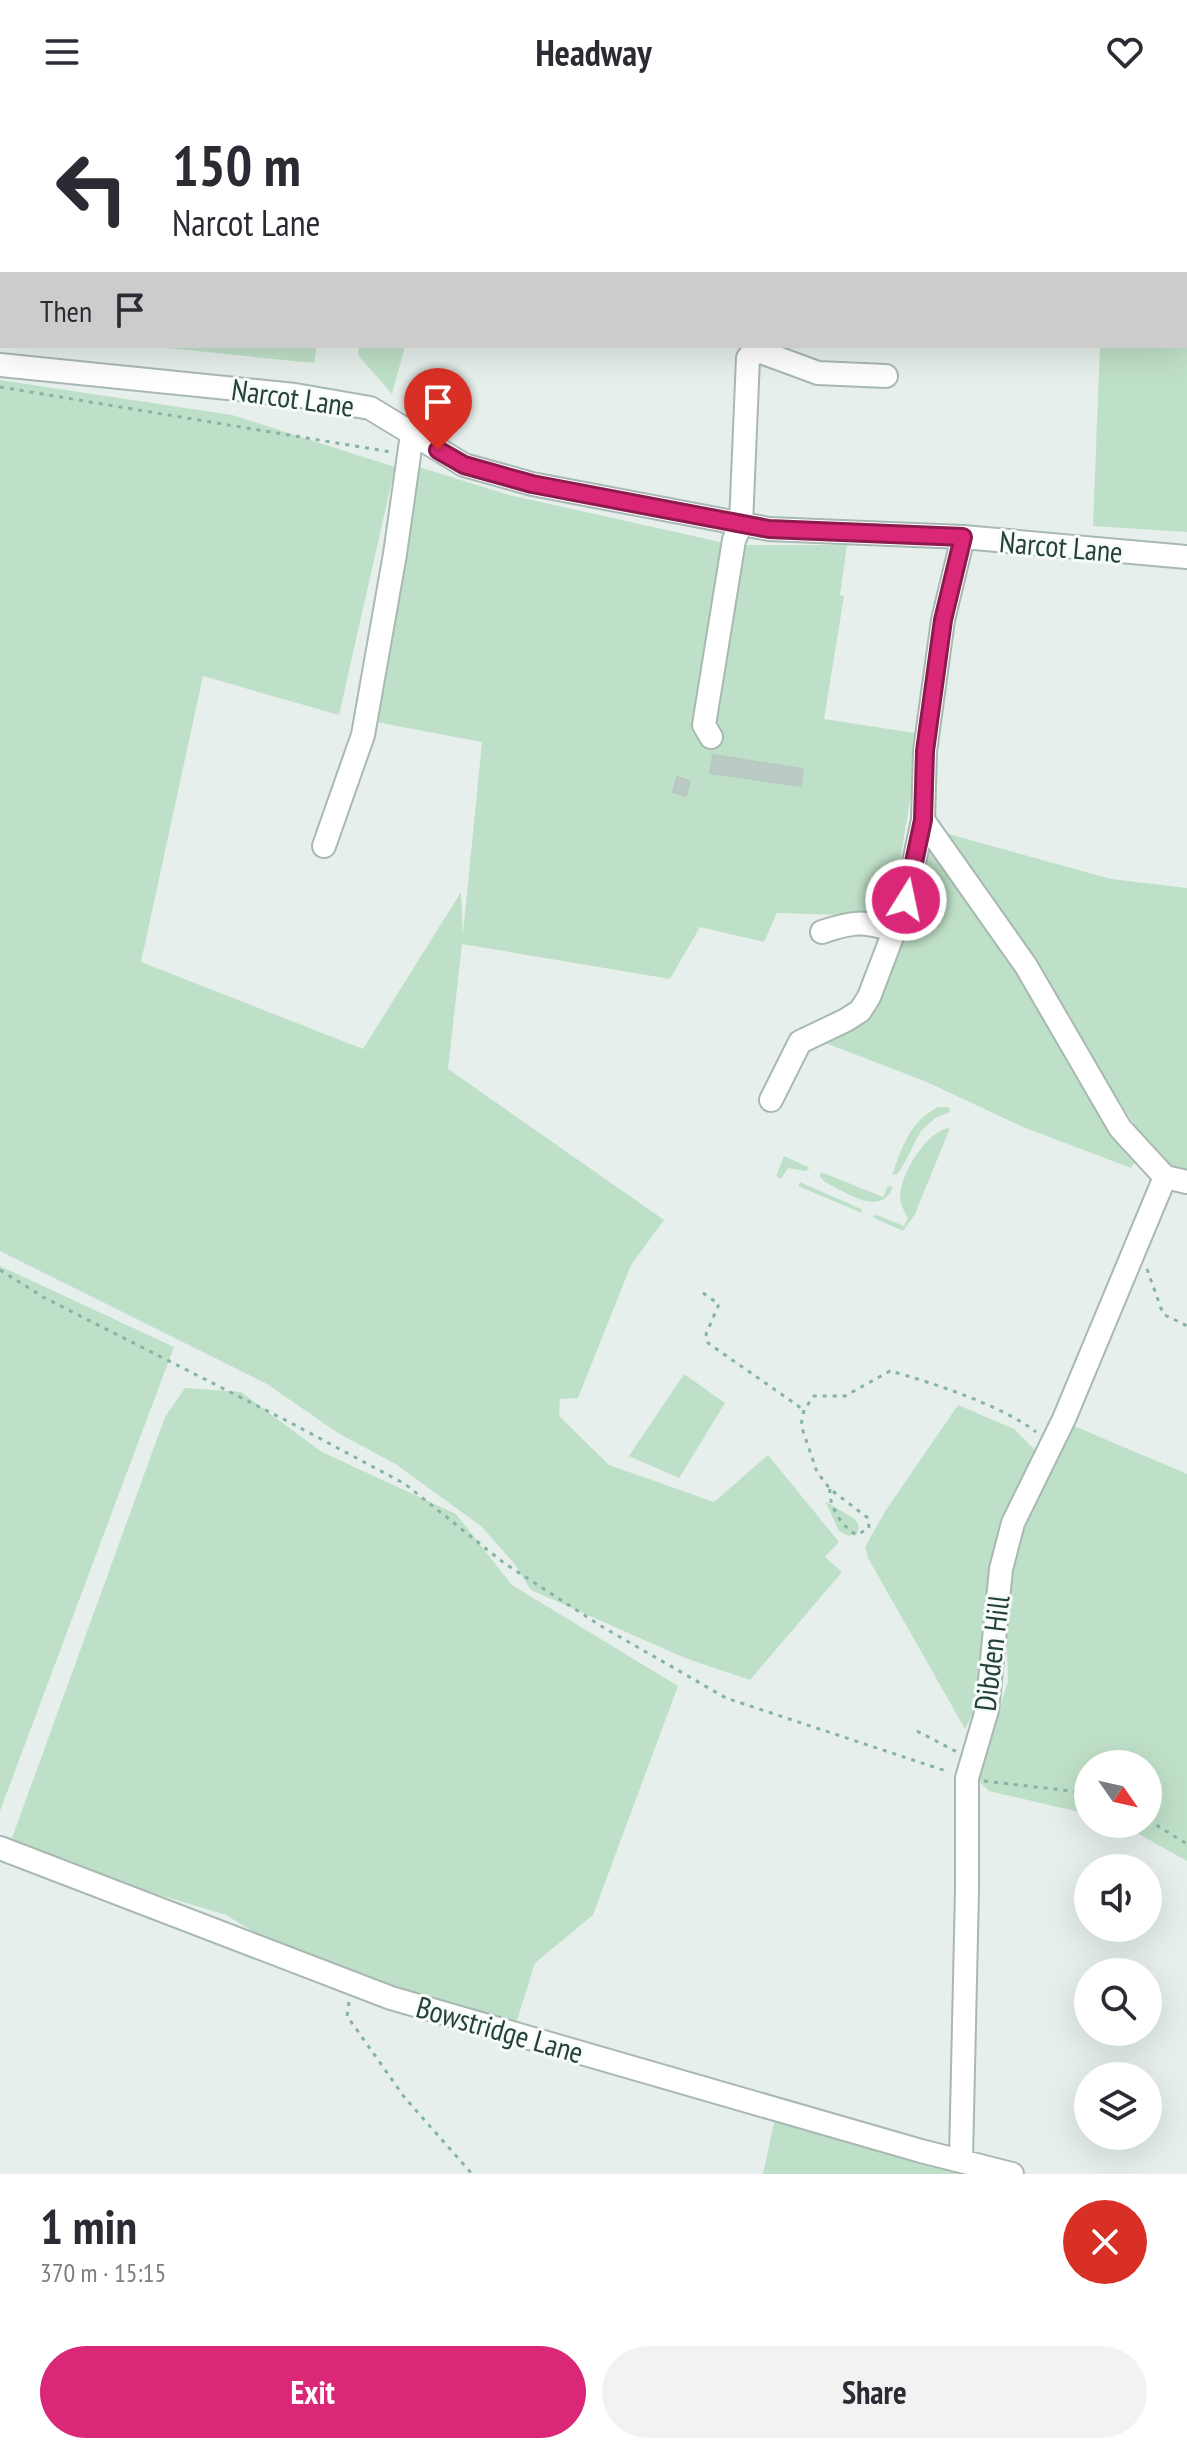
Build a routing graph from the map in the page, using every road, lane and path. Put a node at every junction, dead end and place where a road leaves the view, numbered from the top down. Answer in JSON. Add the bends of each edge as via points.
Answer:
{"nodes":[{"id":1,"x":0,"y":365,"type":"edge"},
{"id":2,"x":886,"y":376,"type":"dead end"},
{"id":3,"x":412,"y":434,"type":"junction"},
{"id":4,"x":741,"y":524,"type":"junction"},
{"id":5,"x":963,"y":537,"type":"junction"},
{"id":6,"x":1187,"y":557,"type":"edge"},
{"id":7,"x":711,"y":737,"type":"dead end"},
{"id":8,"x":923,"y":820,"type":"junction"},
{"id":9,"x":324,"y":846,"type":"dead end"},
{"id":10,"x":894,"y":931,"type":"junction"},
{"id":11,"x":822,"y":932,"type":"dead end"},
{"id":12,"x":771,"y":1100,"type":"dead end"},
{"id":13,"x":1165,"y":1177,"type":"junction"},
{"id":14,"x":1187,"y":1182,"type":"edge"},
{"id":15,"x":1139,"y":1239,"type":"junction"},
{"id":16,"x":0,"y":1270,"type":"edge"},
{"id":17,"x":703,"y":1293,"type":"dead end"},
{"id":18,"x":1187,"y":1326,"type":"edge"},
{"id":19,"x":804,"y":1410,"type":"junction"},
{"id":20,"x":1052,"y":1444,"type":"junction"},
{"id":21,"x":830,"y":1489,"type":"junction"},
{"id":22,"x":917,"y":1731,"type":"dead end"},
{"id":23,"x":969,"y":1769,"type":"junction"},
{"id":24,"x":1074,"y":1790,"type":"edge"},
{"id":25,"x":1162,"y":1829,"type":"edge"},
{"id":26,"x":1187,"y":1844,"type":"edge"},
{"id":27,"x":0,"y":1848,"type":"edge"},
{"id":28,"x":352,"y":1982,"type":"junction"},
{"id":29,"x":961,"y":2159,"type":"junction"},
{"id":30,"x":472,"y":2174,"type":"edge"},
{"id":31,"x":1012,"y":2174,"type":"edge"}],
"edges":[{"from":1,"to":3,"type":"street","name":"Narcot Lane","via":[[295,395],[370,408]]},
{"from":2,"to":4,"type":"street","via":[[818,373],[764,352],[750,356]]},
{"from":3,"to":4,"type":"street","name":"Narcot Lane","via":[[464,465],[532,484]]},
{"from":3,"to":9,"type":"street","via":[[363,735]]},
{"from":4,"to":5,"type":"street","name":"Narcot Lane"},
{"from":4,"to":7,"type":"street","via":[[704,725]]},
{"from":5,"to":6,"type":"street","name":"Narcot Lane"},
{"from":5,"to":8,"type":"street","via":[[943,620],[927,737]]},
{"from":8,"to":10,"type":"street"},
{"from":8,"to":13,"type":"street","via":[[1026,966],[1120,1128]]},
{"from":10,"to":11,"type":"street","via":[[847,923]]},
{"from":10,"to":12,"type":"street","via":[[860,1011],[800,1042]]},
{"from":13,"to":14,"type":"street"},
{"from":13,"to":15,"type":"street","name":"Dibden Hill"},
{"from":15,"to":18,"type":"path","via":[[1163,1314]]},
{"from":15,"to":20,"type":"street","name":"Dibden Hill"},
{"from":16,"to":23,"type":"path","via":[[405,1484],[504,1563],[726,1698]]},
{"from":17,"to":19,"type":"path","via":[[719,1304],[706,1334],[708,1343]]},
{"from":19,"to":20,"type":"path","via":[[814,1396],[845,1396],[890,1371],[995,1410]]},
{"from":19,"to":21,"type":"path","via":[[804,1435],[817,1472]]},
{"from":20,"to":23,"type":"street","name":"Dibden Hill","via":[[1013,1523],[1001,1569],[987,1710]]},
{"from":21,"to":21,"type":"path","via":[[868,1518],[869,1528],[857,1535],[848,1531],[829,1499]]},
{"from":22,"to":23,"type":"path"},
{"from":23,"to":24,"type":"path"},
{"from":23,"to":29,"type":"street","name":"Dibden Hill"},
{"from":25,"to":26,"type":"path"},
{"from":27,"to":28,"type":"street","name":"Bowstridge Lane"},
{"from":28,"to":29,"type":"street","name":"Bowstridge Lane","via":[[391,1998]]},
{"from":28,"to":30,"type":"path","via":[[347,2016],[405,2098]]},
{"from":29,"to":31,"type":"street","name":"Bowstridge Lane"}]}
